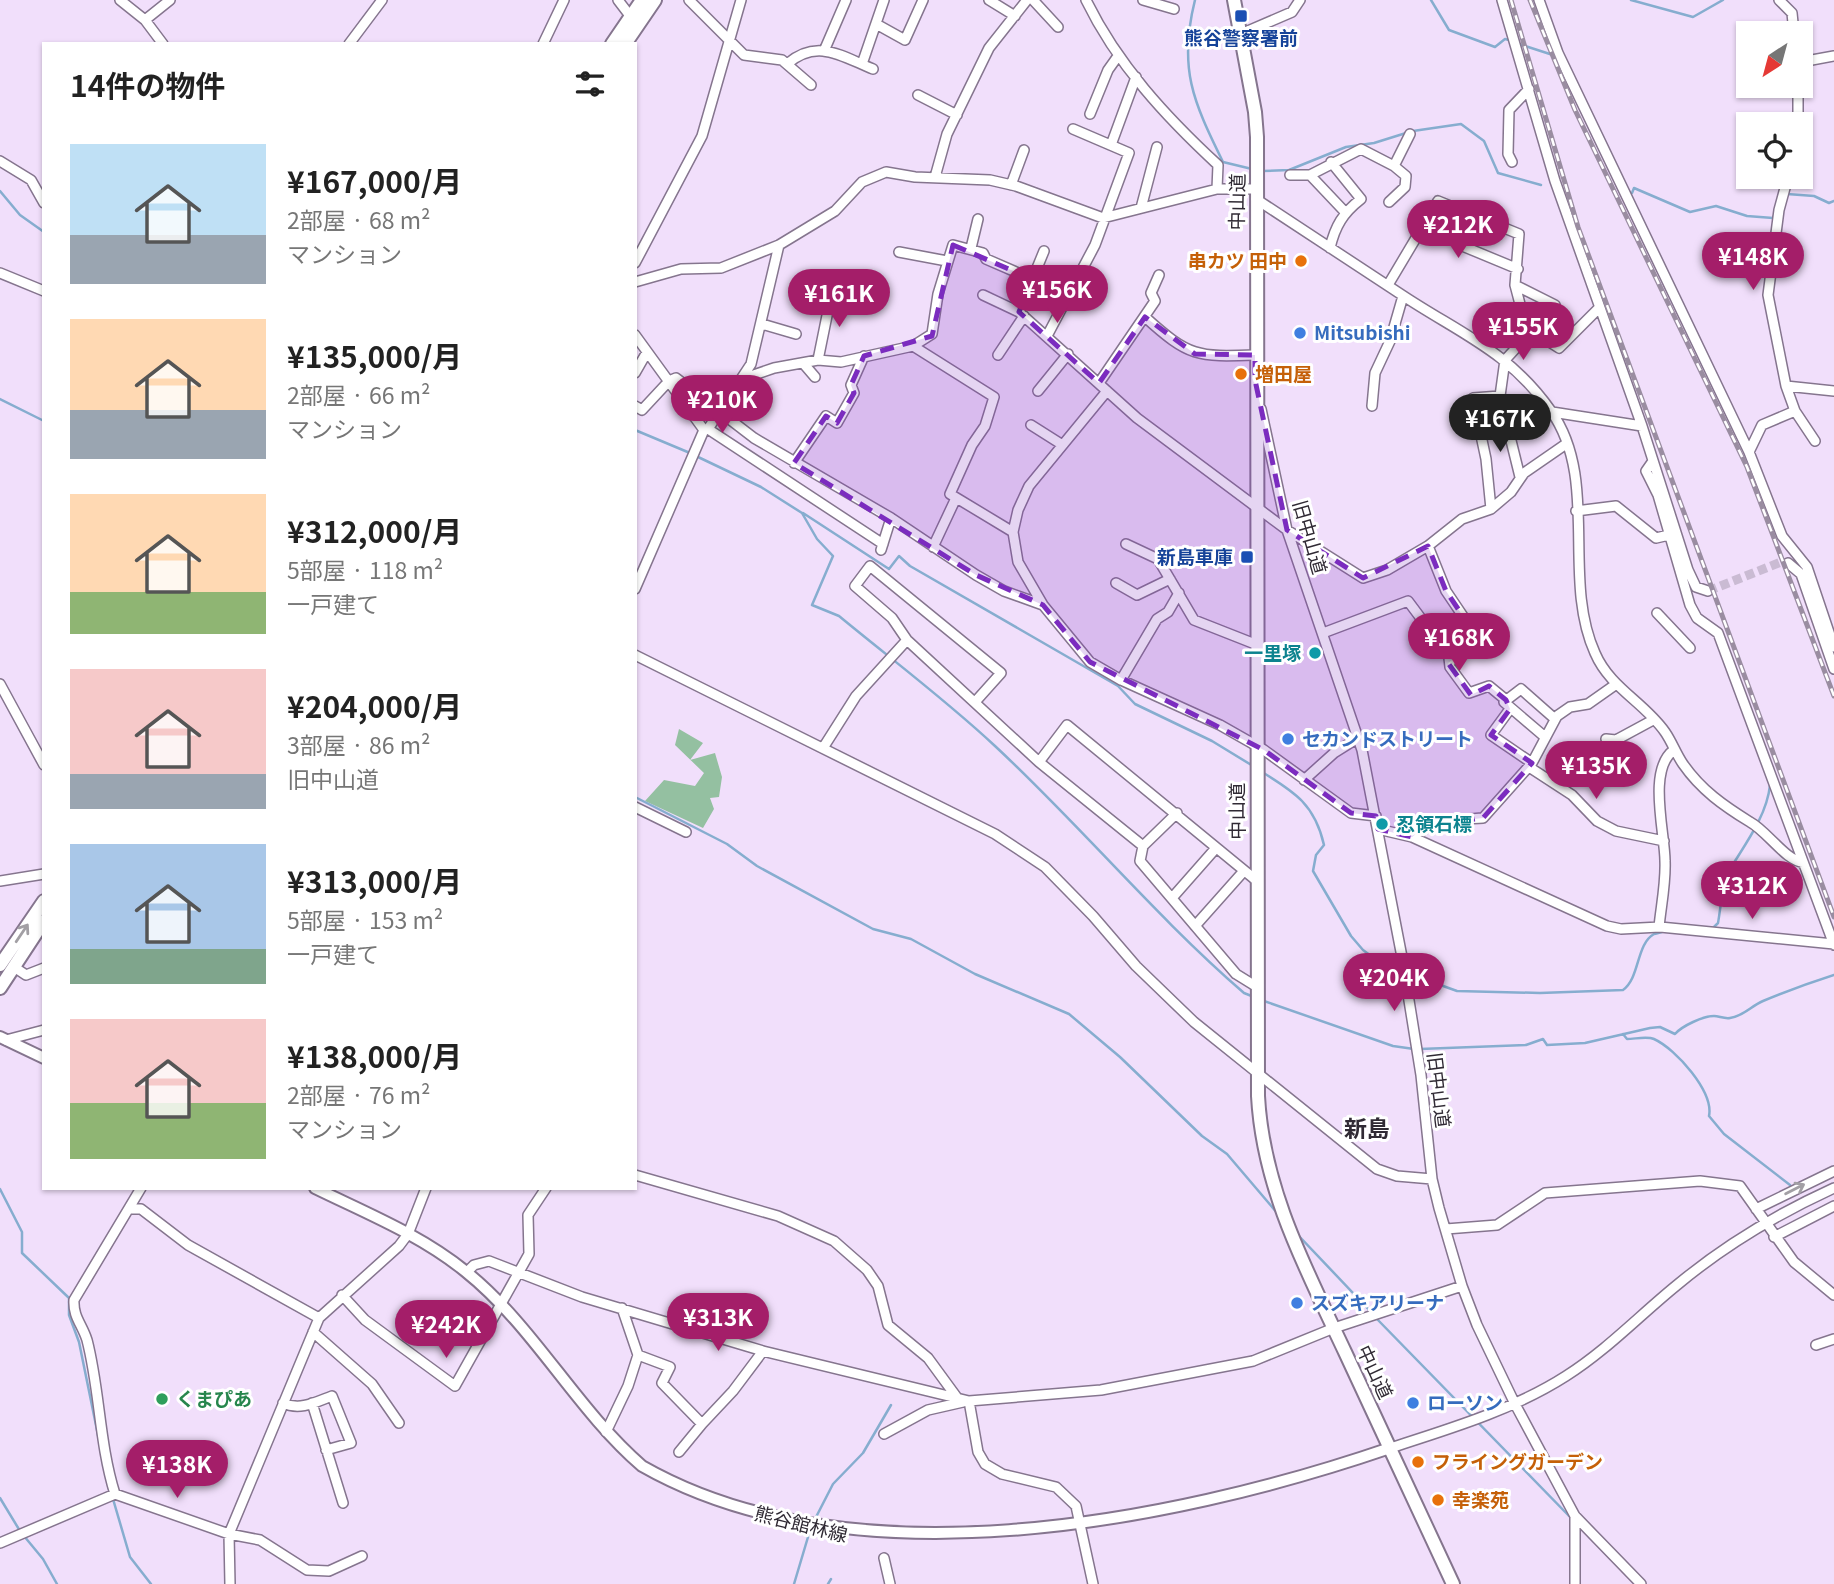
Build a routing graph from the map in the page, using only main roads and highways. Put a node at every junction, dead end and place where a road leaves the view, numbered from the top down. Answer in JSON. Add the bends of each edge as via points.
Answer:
{"nodes":[{"id":1,"x":642,"y":0,"type":"edge"},
{"id":2,"x":655,"y":0,"type":"edge"},
{"id":3,"x":1234,"y":0,"type":"edge"},
{"id":4,"x":634,"y":21,"type":"junction"},
{"id":5,"x":614,"y":42,"type":"edge"},
{"id":6,"x":626,"y":42,"type":"edge"},
{"id":7,"x":42,"y":904,"type":"edge"},
{"id":8,"x":42,"y":924,"type":"edge"},
{"id":9,"x":0,"y":965,"type":"edge"},
{"id":10,"x":0,"y":988,"type":"edge"},
{"id":11,"x":3,"y":1039,"type":"edge"},
{"id":12,"x":42,"y":1057,"type":"edge"},
{"id":13,"x":319,"y":1190,"type":"edge"},
{"id":14,"x":1390,"y":1448,"type":"junction"},
{"id":15,"x":689,"y":1501,"type":"dead end"},
{"id":16,"x":1183,"y":1518,"type":"dead end"},
{"id":17,"x":1098,"y":1538,"type":"dead end"},
{"id":18,"x":1080,"y":1542,"type":"road end"},
{"id":19,"x":879,"y":1557,"type":"road end"},
{"id":20,"x":896,"y":1558,"type":"dead end"},
{"id":21,"x":1453,"y":1584,"type":"edge"}],
"edges":[{"from":1,"to":4,"type":"highway"},
{"from":2,"to":4,"type":"highway"},
{"from":3,"to":14,"type":"highway","name":"中山道","via":[[1255,112],[1261,1137],[1287,1229]]},
{"from":4,"to":5,"type":"highway"},
{"from":4,"to":6,"type":"highway"},
{"from":9,"to":7,"type":"highway","one_way":true},
{"from":8,"to":10,"type":"highway"},
{"from":11,"to":12,"type":"main road"},
{"from":13,"to":15,"type":"main road","via":[[436,1249],[467,1272],[606,1432]]},
{"from":14,"to":16,"type":"main road"},
{"from":14,"to":21,"type":"highway","name":"中山道"},
{"from":17,"to":18,"type":"main road"},
{"from":19,"to":20,"type":"main road"}]}
